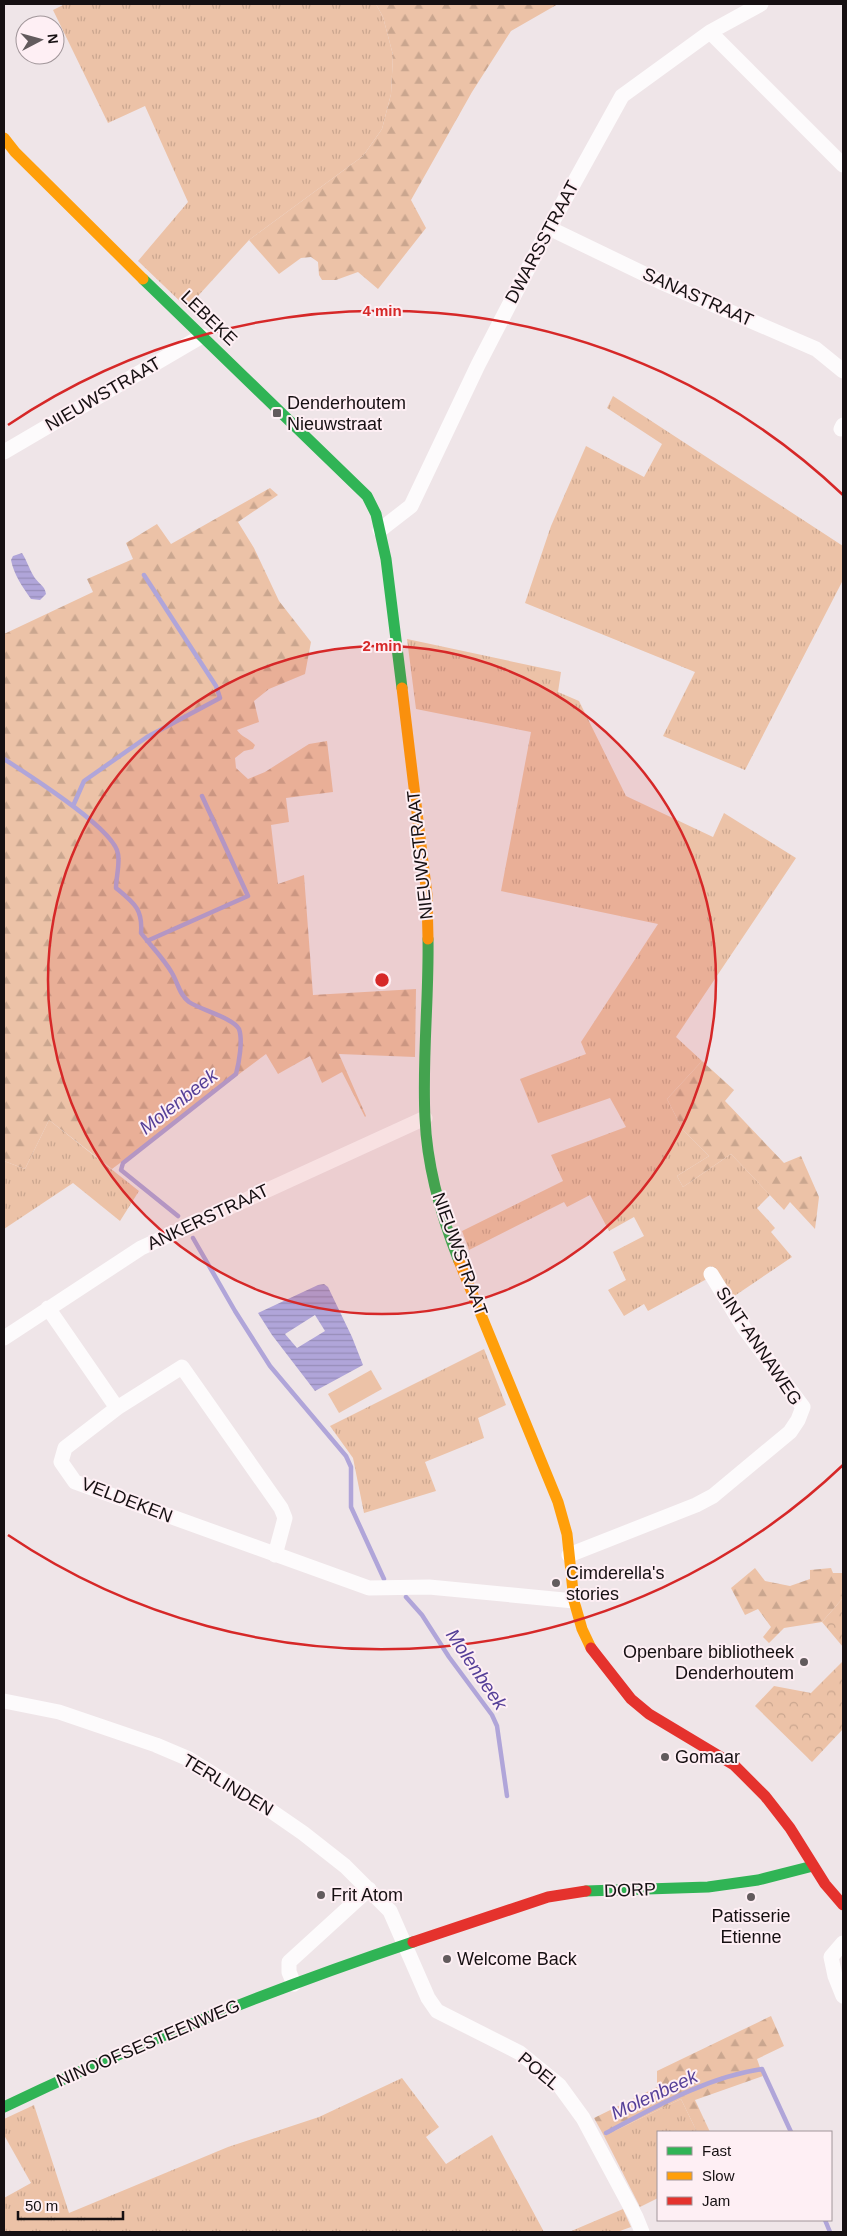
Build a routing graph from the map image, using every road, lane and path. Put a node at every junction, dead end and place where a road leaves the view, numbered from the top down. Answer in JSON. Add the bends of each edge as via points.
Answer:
{"nodes":[{"id":1,"x":761,"y":4,"type":"edge"},
{"id":2,"x":710,"y":32,"type":"junction"},
{"id":3,"x":4,"y":138,"type":"edge"},
{"id":4,"x":843,"y":165,"type":"edge"},
{"id":5,"x":549,"y":228,"type":"junction"},
{"id":6,"x":202,"y":336,"type":"junction"},
{"id":7,"x":843,"y":371,"type":"edge"},
{"id":8,"x":4,"y":452,"type":"edge"},
{"id":9,"x":380,"y":530,"type":"junction"},
{"id":10,"x":424,"y":1118,"type":"junction"},
{"id":11,"x":711,"y":1274,"type":"dead end"},
{"id":12,"x":48,"y":1308,"type":"junction"},
{"id":13,"x":4,"y":1338,"type":"edge"},
{"id":14,"x":117,"y":1408,"type":"junction"},
{"id":15,"x":275,"y":1555,"type":"junction"},
{"id":16,"x":569,"y":1555,"type":"junction"},
{"id":17,"x":574,"y":1601,"type":"junction"},
{"id":18,"x":4,"y":1701,"type":"edge"},
{"id":19,"x":813,"y":1866,"type":"junction"},
{"id":20,"x":369,"y":1889,"type":"junction"},
{"id":21,"x":843,"y":1906,"type":"edge"},
{"id":22,"x":843,"y":1943,"type":"edge"},
{"id":23,"x":404,"y":1945,"type":"junction"},
{"id":24,"x":294,"y":1984,"type":"junction"},
{"id":25,"x":843,"y":1996,"type":"edge"},
{"id":26,"x":4,"y":2107,"type":"edge"},
{"id":27,"x":642,"y":2232,"type":"edge"}],
"edges":[{"from":1,"to":2,"type":"street","name":"DWARSSTRAAT"},
{"from":2,"to":4,"type":"street"},
{"from":2,"to":5,"type":"street","name":"DWARSSTRAAT","via":[[622,96]]},
{"from":3,"to":6,"type":"street","name":"LEBEKE"},
{"from":5,"to":7,"type":"street","name":"SANASTRAAT","via":[[661,282],[816,349]]},
{"from":5,"to":9,"type":"street","name":"DWARSSTRAAT","via":[[410,506]]},
{"from":6,"to":8,"type":"street","name":"NIEUWSTRAAT"},
{"from":6,"to":9,"type":"street","name":"LEBEKE","via":[[367,496]]},
{"from":9,"to":10,"type":"street","name":"NIEUWSTRAAT","via":[[427,895]]},
{"from":10,"to":12,"type":"street","name":"ANKERSTRAAT","via":[[141,1248]]},
{"from":10,"to":16,"type":"street","name":"NIEUWSTRAAT","via":[[440,1210],[558,1502]]},
{"from":11,"to":16,"type":"street","name":"SINT-ANNAWEG","via":[[744,1328],[803,1407],[798,1420],[790,1432],[713,1496]]},
{"from":12,"to":13,"type":"street","name":"ANKERSTRAAT"},
{"from":12,"to":14,"type":"street"},
{"from":14,"to":15,"type":"street","name":"VELDEKEN","via":[[182,1367],[281,1508],[285,1518]]},
{"from":14,"to":15,"type":"street","name":"VELDEKEN","via":[[65,1448],[61,1462],[76,1482]]},
{"from":15,"to":17,"type":"street","name":"VELDEKEN","via":[[369,1588],[428,1587]]},
{"from":16,"to":17,"type":"street","name":"NIEUWSTRAAT"},
{"from":17,"to":19,"type":"street","name":"NIEUWSTRAAT","via":[[592,1650],[631,1699],[734,1765],[765,1796],[790,1828]]},
{"from":18,"to":20,"type":"street","name":"TERLINDEN","via":[[58,1712],[156,1745],[189,1760],[303,1833]]},
{"from":19,"to":21,"type":"street"},
{"from":19,"to":23,"type":"street","name":"DORP","via":[[758,1880],[708,1887],[585,1891],[548,1897]]},
{"from":20,"to":23,"type":"street","name":"TERLINDEN","via":[[390,1911]]},
{"from":20,"to":24,"type":"street","via":[[289,1962]]},
{"from":22,"to":25,"type":"street","via":[[831,1957]]},
{"from":23,"to":24,"type":"street","name":"NINOOFSESTEENWEG"},
{"from":23,"to":27,"type":"street","name":"POEL","via":[[437,2011],[520,2053],[558,2086],[583,2118]]},
{"from":24,"to":26,"type":"street","name":"NINOOFSESTEENWEG","via":[[56,2081]]}]}
